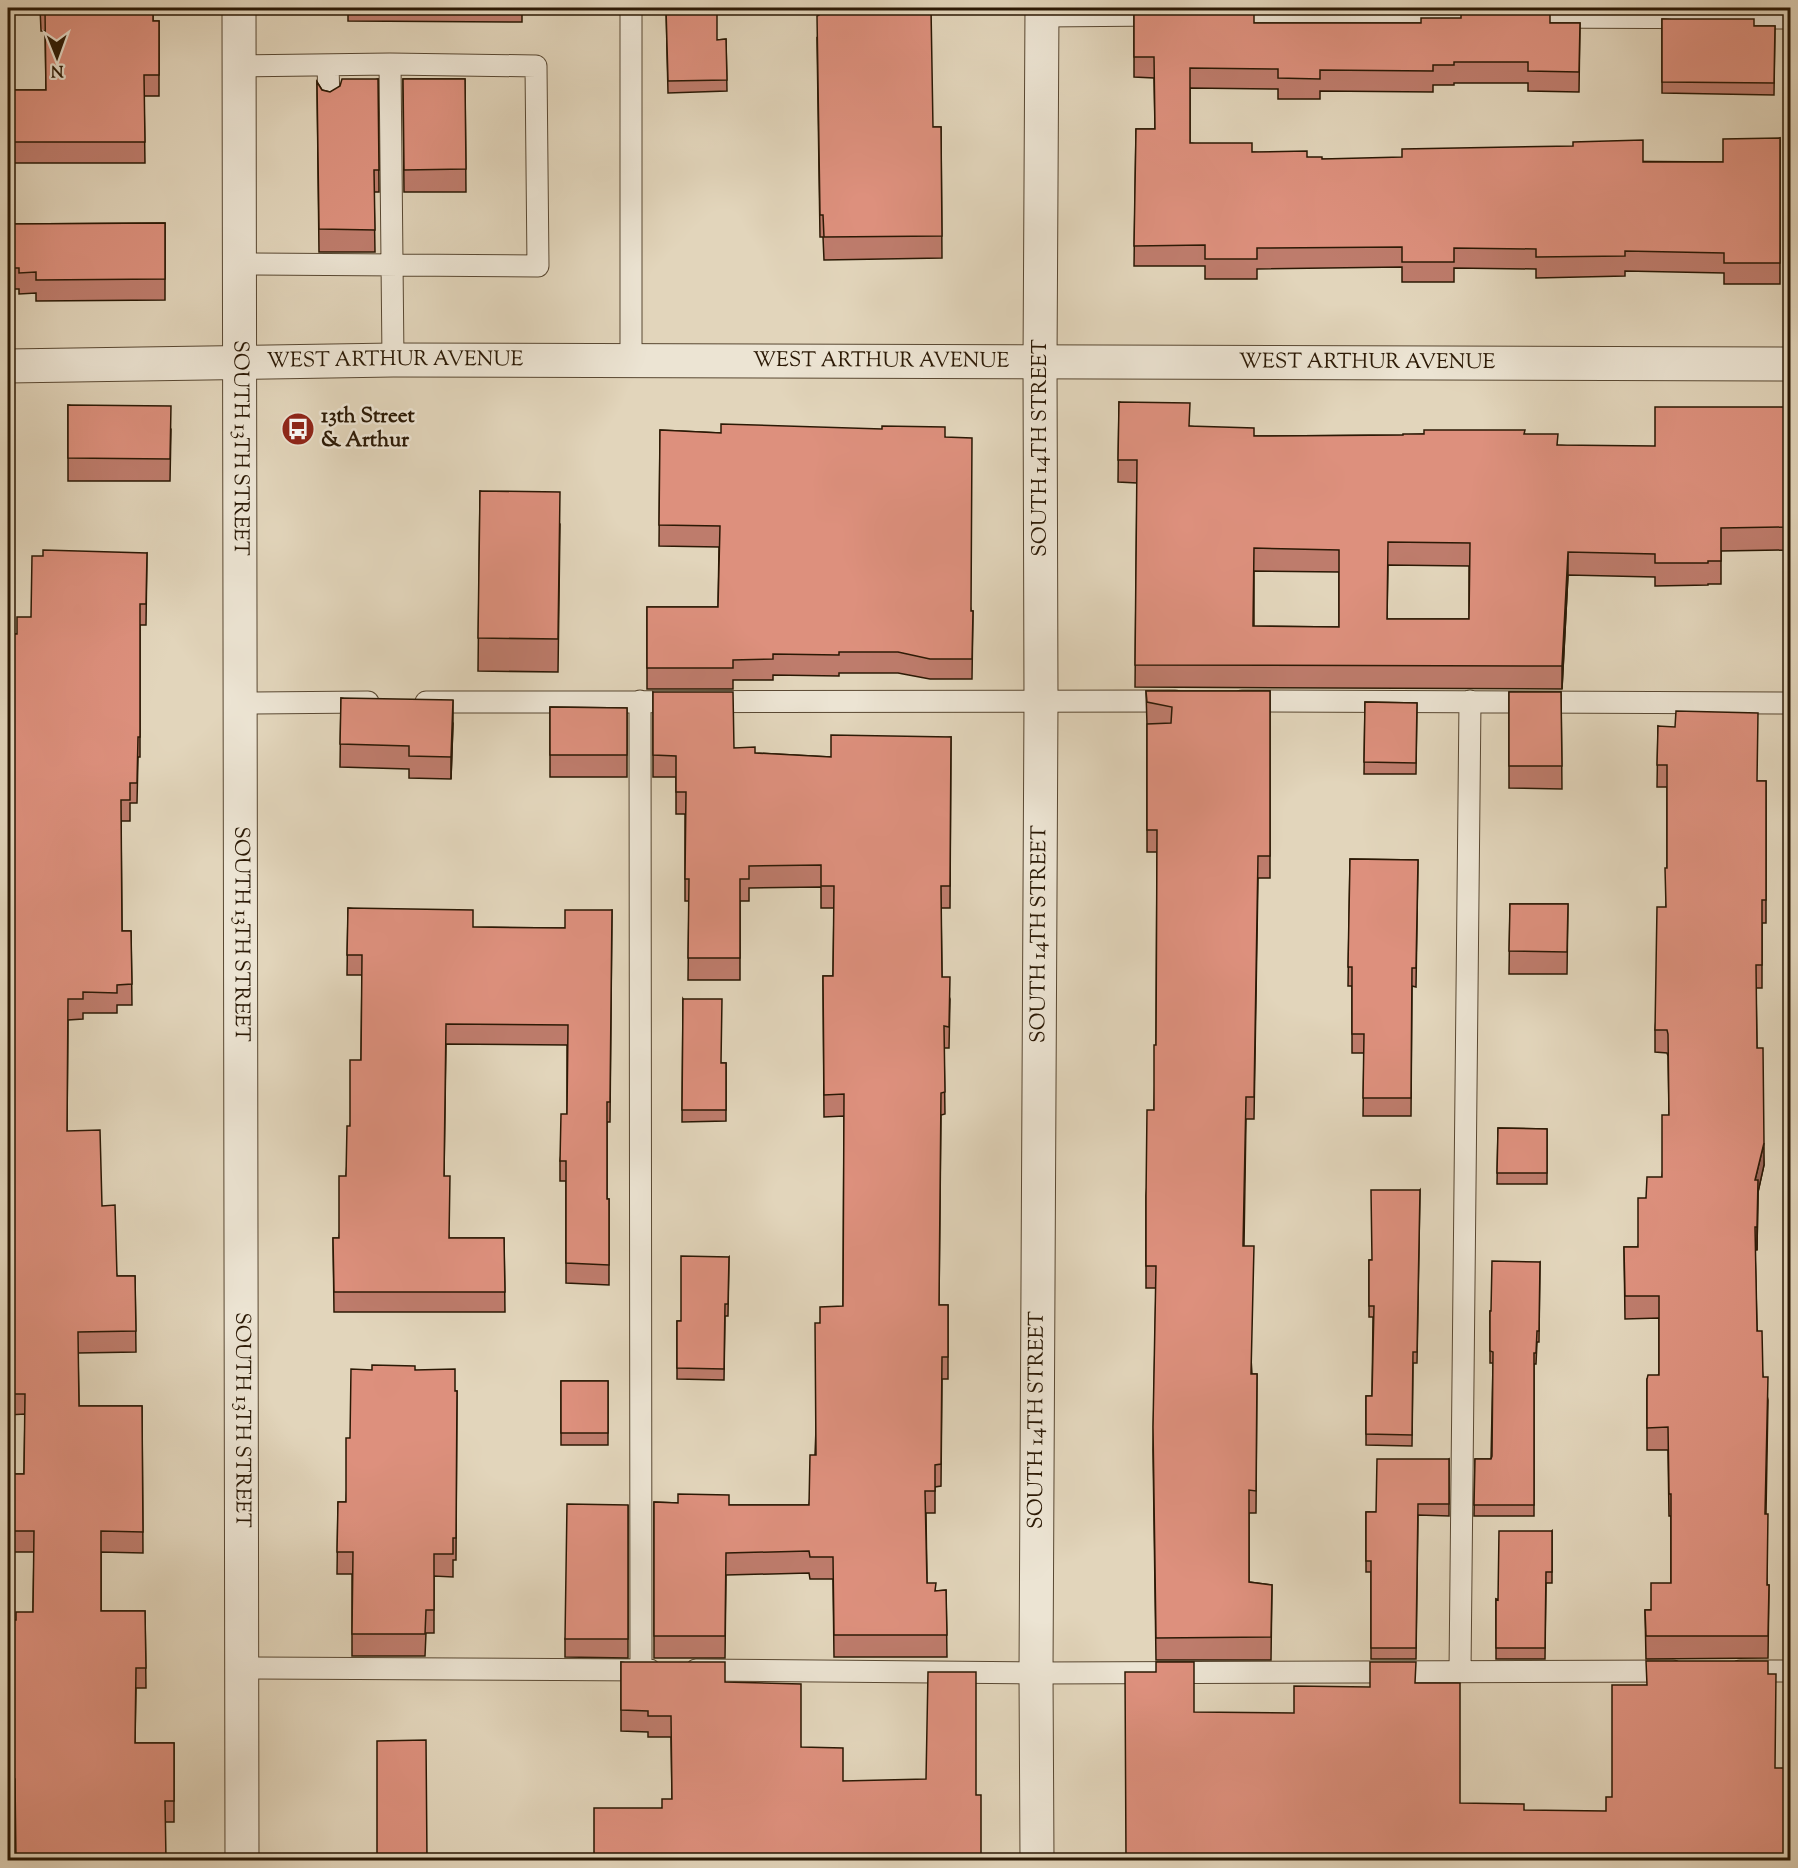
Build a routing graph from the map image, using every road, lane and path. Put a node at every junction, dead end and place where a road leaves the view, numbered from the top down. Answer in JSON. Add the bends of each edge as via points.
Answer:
{"nodes":[{"id":1,"x":239,"y":8,"type":"edge"},
{"id":2,"x":632,"y":8,"type":"edge"},
{"id":3,"x":1042,"y":11,"type":"edge"},
{"id":4,"x":1457,"y":12,"type":"edge"},
{"id":5,"x":1186,"y":15,"type":"edge"},
{"id":6,"x":1210,"y":16,"type":"edge"},
{"id":7,"x":1791,"y":18,"type":"edge"},
{"id":8,"x":390,"y":64,"type":"junction"},
{"id":9,"x":328,"y":65,"type":"junction"},
{"id":10,"x":240,"y":66,"type":"junction"},
{"id":11,"x":329,"y":102,"type":"edge"},
{"id":12,"x":240,"y":264,"type":"junction"},
{"id":13,"x":392,"y":265,"type":"junction"},
{"id":14,"x":393,"y":360,"type":"junction"},
{"id":15,"x":631,"y":360,"type":"junction"},
{"id":16,"x":240,"y":361,"type":"junction"},
{"id":17,"x":1040,"y":362,"type":"junction"},
{"id":18,"x":1791,"y":364,"type":"edge"},
{"id":19,"x":8,"y":366,"type":"edge"},
{"id":20,"x":640,"y":701,"type":"junction"},
{"id":21,"x":1041,"y":701,"type":"junction"},
{"id":22,"x":1200,"y":701,"type":"edge"},
{"id":23,"x":1224,"y":701,"type":"edge"},
{"id":24,"x":1470,"y":701,"type":"junction"},
{"id":25,"x":384,"y":702,"type":"edge"},
{"id":26,"x":408,"y":702,"type":"edge"},
{"id":27,"x":242,"y":703,"type":"junction"},
{"id":28,"x":1791,"y":703,"type":"edge"},
{"id":29,"x":242,"y":1668,"type":"junction"},
{"id":30,"x":641,"y":1670,"type":"junction"},
{"id":31,"x":1696,"y":1671,"type":"edge"},
{"id":32,"x":1720,"y":1671,"type":"edge"},
{"id":33,"x":1791,"y":1671,"type":"edge"},
{"id":34,"x":1460,"y":1672,"type":"junction"},
{"id":35,"x":1036,"y":1673,"type":"junction"},
{"id":36,"x":242,"y":1860,"type":"edge"},
{"id":37,"x":1037,"y":1860,"type":"edge"}],
"edges":[{"from":1,"to":10,"type":"street","name":"SOUTH 13TH STREET"},
{"from":2,"to":15,"type":"lane"},
{"from":3,"to":5,"type":"lane"},
{"from":3,"to":17,"type":"street","name":"SOUTH 14TH STREET"},
{"from":4,"to":6,"type":"lane"},
{"from":4,"to":7,"type":"lane"},
{"from":8,"to":9,"type":"lane"},
{"from":8,"to":13,"type":"lane"},
{"from":8,"to":13,"type":"lane","via":[[536,66],[538,266]]},
{"from":9,"to":10,"type":"lane"},
{"from":9,"to":11,"type":"lane"},
{"from":10,"to":12,"type":"street","name":"SOUTH 13TH STREET"},
{"from":12,"to":13,"type":"lane","via":[[331,260]]},
{"from":12,"to":16,"type":"street","name":"SOUTH 13TH STREET"},
{"from":13,"to":14,"type":"lane"},
{"from":14,"to":15,"type":"street","name":"WEST ARTHUR AVENUE"},
{"from":14,"to":16,"type":"street","name":"WEST ARTHUR AVENUE"},
{"from":15,"to":17,"type":"street","name":"WEST ARTHUR AVENUE"},
{"from":16,"to":19,"type":"street","name":"WEST ARTHUR AVENUE"},
{"from":16,"to":27,"type":"street","name":"SOUTH 13TH STREET"},
{"from":17,"to":18,"type":"street","name":"WEST ARTHUR AVENUE"},
{"from":17,"to":21,"type":"street","name":"SOUTH 14TH STREET"},
{"from":20,"to":21,"type":"lane"},
{"from":20,"to":26,"type":"lane"},
{"from":20,"to":30,"type":"lane"},
{"from":21,"to":22,"type":"lane"},
{"from":21,"to":35,"type":"street","name":"SOUTH 14TH STREET"},
{"from":23,"to":24,"type":"lane"},
{"from":24,"to":28,"type":"lane"},
{"from":24,"to":34,"type":"lane"},
{"from":25,"to":27,"type":"lane"},
{"from":27,"to":29,"type":"street","name":"SOUTH 13TH STREET"},
{"from":29,"to":30,"type":"lane"},
{"from":29,"to":36,"type":"street","name":"SOUTH 13TH STREET"},
{"from":30,"to":35,"type":"lane"},
{"from":31,"to":34,"type":"lane"},
{"from":32,"to":33,"type":"lane"},
{"from":34,"to":35,"type":"lane"},
{"from":35,"to":37,"type":"street","name":"SOUTH 14TH STREET"}]}
